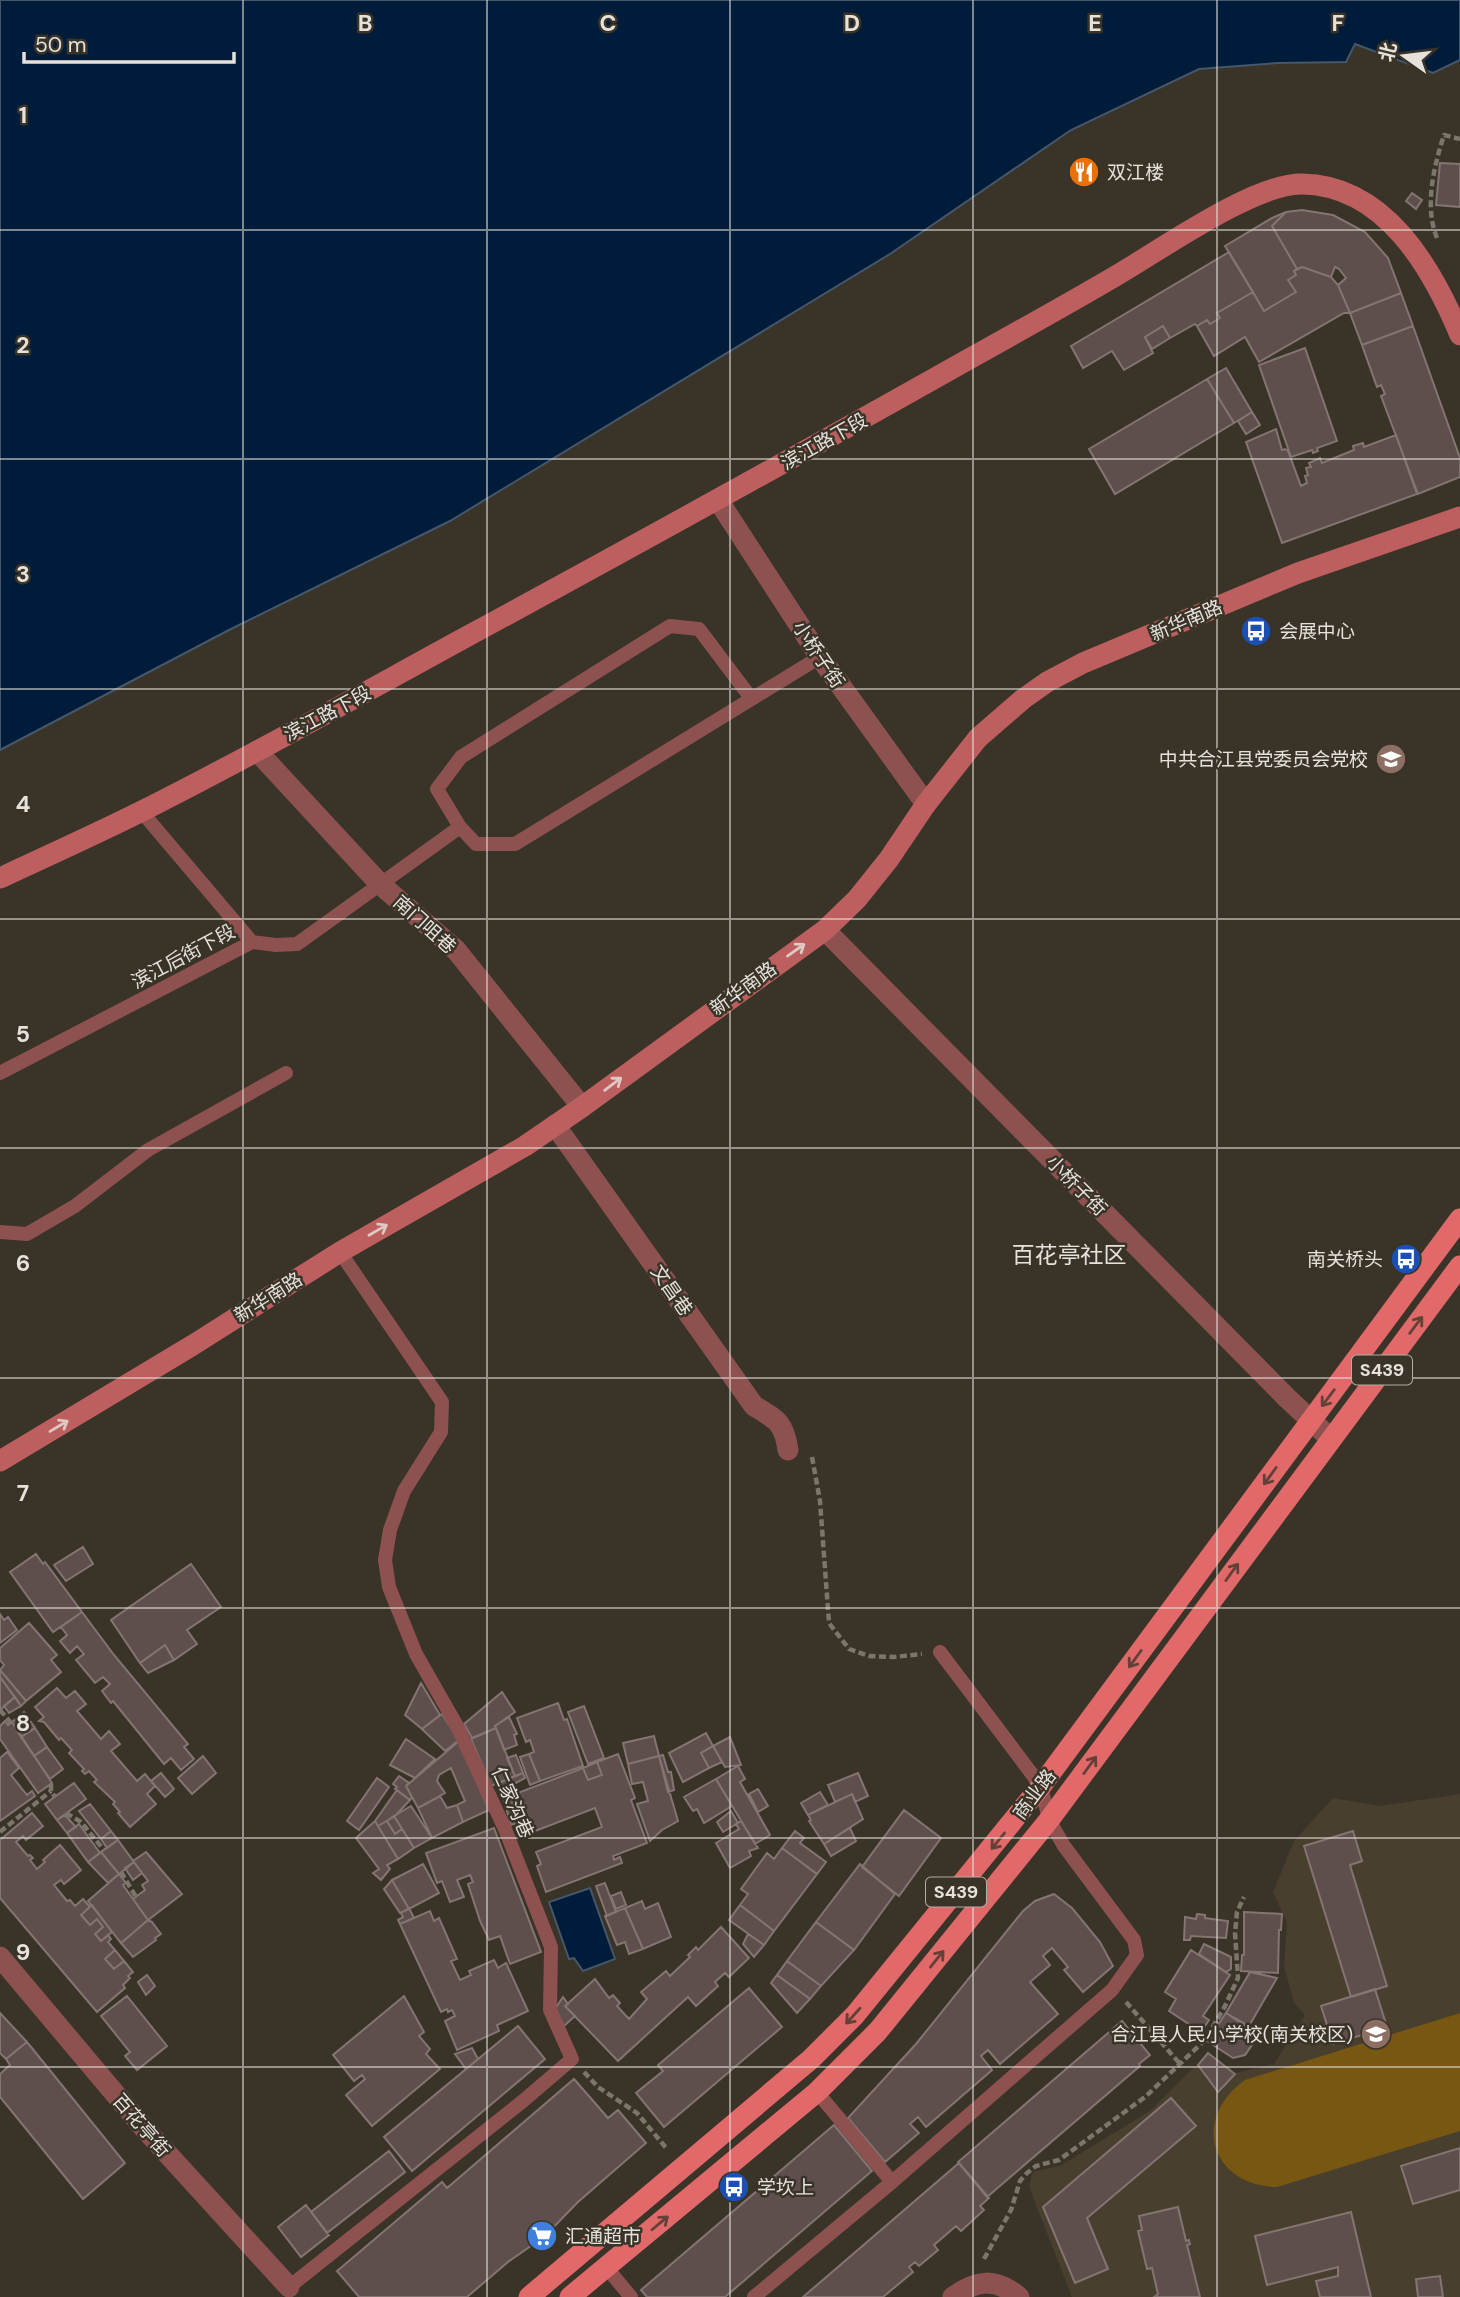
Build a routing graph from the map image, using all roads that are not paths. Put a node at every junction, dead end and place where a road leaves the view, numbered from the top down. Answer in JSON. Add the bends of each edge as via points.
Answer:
{"nodes":[{"id":1,"x":1460,"y":335,"type":"edge"},
{"id":2,"x":718,"y":500,"type":"junction"},
{"id":3,"x":1460,"y":517,"type":"edge"},
{"id":4,"x":820,"y":657,"type":"junction"},
{"id":5,"x":751,"y":698,"type":"junction"},
{"id":6,"x":257,"y":751,"type":"junction"},
{"id":7,"x":926,"y":804,"type":"junction"},
{"id":8,"x":141,"y":811,"type":"junction"},
{"id":9,"x":460,"y":827,"type":"junction"},
{"id":10,"x":0,"y":878,"type":"edge"},
{"id":11,"x":380,"y":884,"type":"junction"},
{"id":12,"x":825,"y":930,"type":"junction"},
{"id":13,"x":252,"y":942,"type":"junction"},
{"id":14,"x":0,"y":1073,"type":"edge"},
{"id":15,"x":286,"y":1073,"type":"dead end"},
{"id":16,"x":582,"y":1107,"type":"junction"},
{"id":17,"x":555,"y":1125,"type":"junction"},
{"id":18,"x":1460,"y":1219,"type":"edge"},
{"id":19,"x":0,"y":1232,"type":"edge"},
{"id":20,"x":340,"y":1252,"type":"junction"},
{"id":21,"x":1460,"y":1266,"type":"edge"},
{"id":22,"x":1311,"y":1421,"type":"junction"},
{"id":23,"x":1331,"y":1439,"type":"junction"},
{"id":24,"x":789,"y":1450,"type":"dead end"},
{"id":25,"x":0,"y":1461,"type":"edge"},
{"id":26,"x":940,"y":1652,"type":"road end"},
{"id":27,"x":1041,"y":1786,"type":"junction"},
{"id":28,"x":1049,"y":1820,"type":"junction"},
{"id":29,"x":0,"y":1957,"type":"edge"},
{"id":30,"x":817,"y":2092,"type":"junction"},
{"id":31,"x":892,"y":2182,"type":"junction"},
{"id":32,"x":606,"y":2267,"type":"junction"},
{"id":33,"x":289,"y":2287,"type":"joint"},
{"id":34,"x":962,"y":2291,"type":"edge"},
{"id":35,"x":528,"y":2297,"type":"edge"},
{"id":36,"x":570,"y":2297,"type":"edge"},
{"id":37,"x":631,"y":2297,"type":"edge"},
{"id":38,"x":754,"y":2297,"type":"edge"},
{"id":39,"x":1019,"y":2297,"type":"edge"}],
"edges":[{"from":1,"to":2,"type":"street","name":"滨江路下段","via":[[1426,267],[1386,219],[1339,190],[1285,185],[1213,218]]},
{"from":2,"to":4,"type":"street","name":"小桥子街"},
{"from":2,"to":6,"type":"street","name":"滨江路下段"},
{"from":3,"to":7,"type":"street","name":"新华南路","via":[[1298,573],[1047,682],[978,738]]},
{"from":4,"to":5,"type":"lane"},
{"from":4,"to":7,"type":"street","name":"小桥子街"},
{"from":5,"to":9,"type":"lane","via":[[515,844],[476,844]]},
{"from":5,"to":9,"type":"lane","via":[[699,629],[670,626],[461,757],[437,789]]},
{"from":6,"to":8,"type":"street","name":"滨江路下段"},
{"from":6,"to":11,"type":"street","name":"南门咀巷"},
{"from":7,"to":12,"type":"street","name":"新华南路","via":[[890,859]]},
{"from":8,"to":10,"type":"street","name":"滨江路下段"},
{"from":8,"to":13,"type":"lane"},
{"from":9,"to":11,"type":"lane","name":"滨江后街下段"},
{"from":11,"to":13,"type":"lane","name":"滨江后街下段","via":[[298,944]]},
{"from":11,"to":16,"type":"street","name":"南门咀巷","via":[[456,950]]},
{"from":16,"to":12,"type":"street","name":"新华南路","one_way":true},
{"from":12,"to":22,"type":"street","name":"小桥子街"},
{"from":13,"to":14,"type":"lane","name":"滨江后街下段"},
{"from":15,"to":19,"type":"lane","via":[[148,1150],[75,1206],[27,1234]]},
{"from":16,"to":17,"type":"street","name":"新华南路"},
{"from":20,"to":17,"type":"street","name":"新华南路","one_way":true},
{"from":17,"to":24,"type":"street","name":"文昌巷","via":[[754,1406],[779,1422]]},
{"from":18,"to":22,"type":"main road","name":"商业路","number":"S439","one_way":true},
{"from":25,"to":20,"type":"street","name":"新华南路","one_way":true},
{"from":20,"to":33,"type":"lane","name":"仁家沟巷","via":[[442,1402],[441,1432],[404,1491],[390,1530],[389,1587],[416,1654],[457,1726],[505,1829],[551,1947],[550,2010],[572,2059]]},
{"from":23,"to":21,"type":"main road","name":"商业路","number":"S439","one_way":true},
{"from":22,"to":23,"type":"street","name":"小桥子街"},
{"from":22,"to":27,"type":"main road","name":"商业路","number":"S439","one_way":true},
{"from":28,"to":23,"type":"main road","name":"商业路","number":"S439","one_way":true},
{"from":26,"to":27,"type":"lane"},
{"from":27,"to":28,"type":"lane"},
{"from":27,"to":35,"type":"main road","name":"商业路","number":"S439","one_way":true,"via":[[855,2015],[811,2059]]},
{"from":30,"to":28,"type":"main road","name":"商业路","number":"S439","one_way":true,"via":[[878,2031]]},
{"from":28,"to":31,"type":"lane","via":[[1135,1940],[1138,1955],[1112,1990]]},
{"from":29,"to":33,"type":"street","name":"百花亭街","via":[[143,2127]]},
{"from":30,"to":31,"type":"lane"},
{"from":32,"to":30,"type":"main road","name":"商业路","number":"S439","one_way":true},
{"from":31,"to":38,"type":"lane"},
{"from":32,"to":36,"type":"main road","name":"商业路","number":"S439"},
{"from":32,"to":37,"type":"lane"},
{"from":34,"to":39,"type":"street","via":[[988,2283]]}]}
